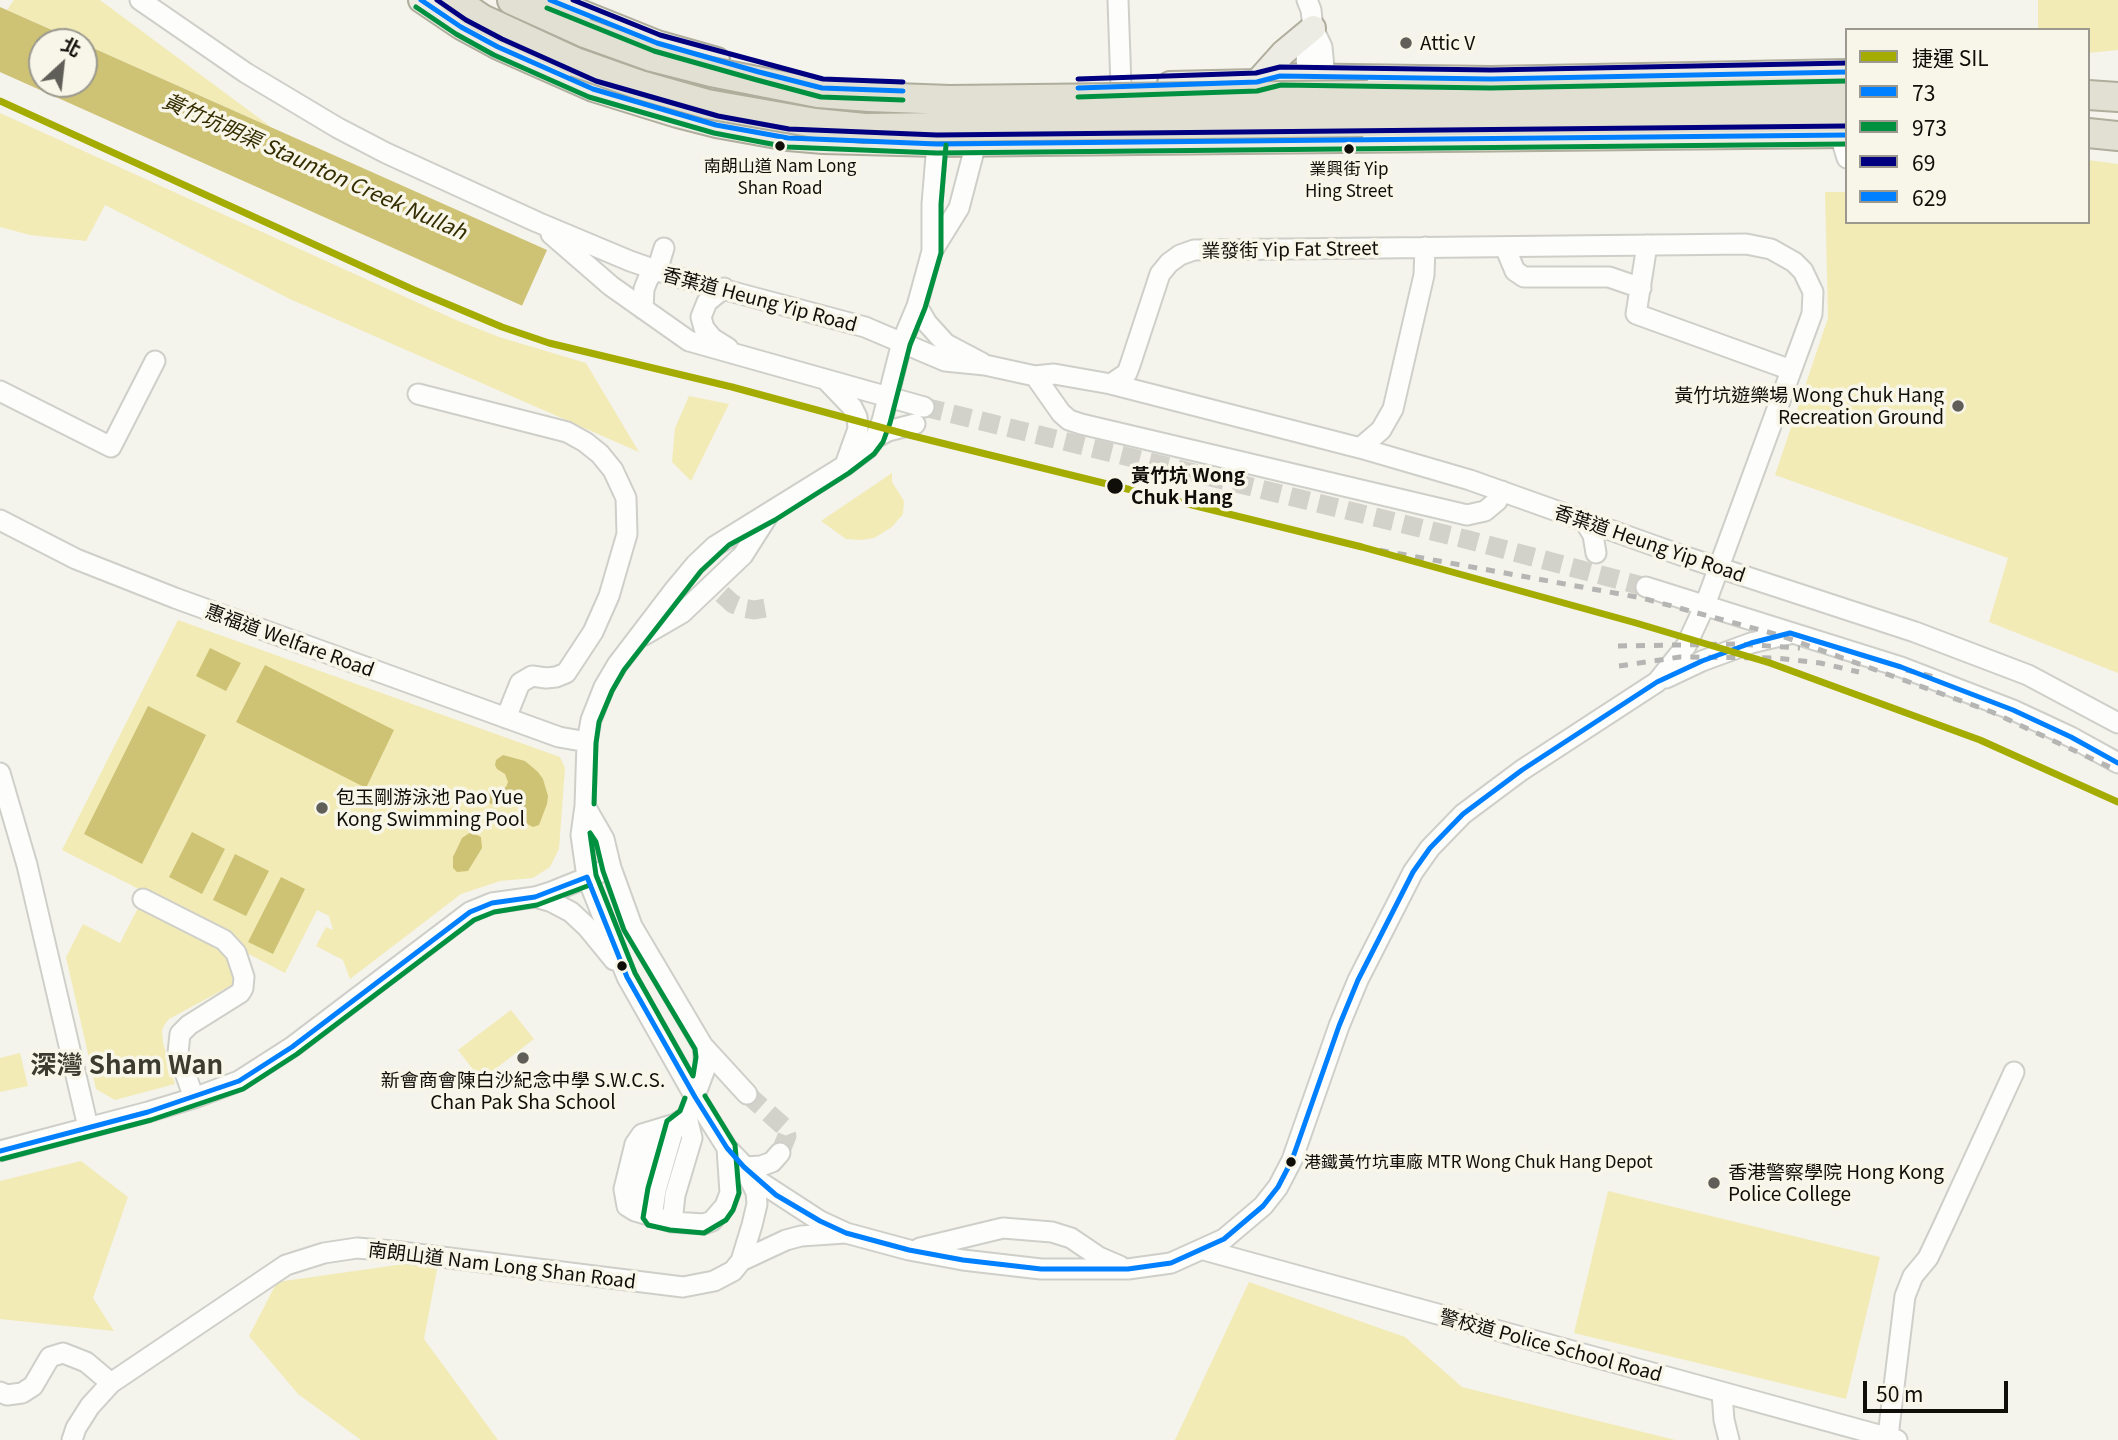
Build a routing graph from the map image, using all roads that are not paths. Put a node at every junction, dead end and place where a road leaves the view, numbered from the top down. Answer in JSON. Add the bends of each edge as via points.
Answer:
{"nodes":[{"id":1,"x":141,"y":0,"type":"edge"},
{"id":2,"x":421,"y":0,"type":"edge"},
{"id":3,"x":454,"y":0,"type":"edge"},
{"id":4,"x":512,"y":0,"type":"edge"},
{"id":5,"x":550,"y":0,"type":"edge"},
{"id":6,"x":1118,"y":0,"type":"edge"},
{"id":7,"x":1307,"y":0,"type":"edge"},
{"id":8,"x":1313,"y":29,"type":"junction"},
{"id":9,"x":1845,"y":72,"type":"edge"},
{"id":10,"x":1316,"y":78,"type":"junction"},
{"id":11,"x":1257,"y":82,"type":"junction"},
{"id":12,"x":1121,"y":87,"type":"junction"},
{"id":13,"x":965,"y":91,"type":"junction"},
{"id":14,"x":1845,"y":92,"type":"edge"},
{"id":15,"x":2090,"y":95,"type":"edge"},
{"id":16,"x":2118,"y":97,"type":"edge"},
{"id":17,"x":1703,"y":106,"type":"junction"},
{"id":18,"x":2090,"y":133,"type":"edge"},
{"id":19,"x":1845,"y":136,"type":"edge"},
{"id":20,"x":2118,"y":136,"type":"edge"},
{"id":21,"x":1259,"y":140,"type":"junction"},
{"id":22,"x":1315,"y":141,"type":"junction"},
{"id":23,"x":976,"y":143,"type":"junction"},
{"id":24,"x":937,"y":144,"type":"junction"},
{"id":25,"x":537,"y":222,"type":"junction"},
{"id":26,"x":1647,"y":245,"type":"junction"},
{"id":27,"x":1426,"y":247,"type":"junction"},
{"id":28,"x":1505,"y":247,"type":"junction"},
{"id":29,"x":664,"y":248,"type":"dead end"},
{"id":30,"x":932,"y":251,"type":"junction"},
{"id":31,"x":655,"y":270,"type":"junction"},
{"id":32,"x":724,"y":288,"type":"junction"},
{"id":33,"x":1641,"y":288,"type":"junction"},
{"id":34,"x":916,"y":306,"type":"junction"},
{"id":35,"x":643,"y":309,"type":"junction"},
{"id":36,"x":902,"y":342,"type":"junction"},
{"id":37,"x":741,"y":357,"type":"junction"},
{"id":38,"x":155,"y":361,"type":"dead end"},
{"id":39,"x":985,"y":365,"type":"junction"},
{"id":40,"x":1791,"y":370,"type":"junction"},
{"id":41,"x":1035,"y":376,"type":"junction"},
{"id":42,"x":827,"y":381,"type":"junction"},
{"id":43,"x":1111,"y":384,"type":"junction"},
{"id":44,"x":0,"y":391,"type":"edge"},
{"id":45,"x":418,"y":394,"type":"dead end"},
{"id":46,"x":887,"y":397,"type":"junction"},
{"id":47,"x":1168,"y":399,"type":"junction"},
{"id":48,"x":875,"y":438,"type":"junction"},
{"id":49,"x":1360,"y":448,"type":"junction"},
{"id":50,"x":844,"y":466,"type":"junction"},
{"id":51,"x":1502,"y":491,"type":"junction"},
{"id":52,"x":770,"y":513,"type":"junction"},
{"id":53,"x":0,"y":520,"type":"edge"},
{"id":54,"x":1584,"y":520,"type":"junction"},
{"id":55,"x":1596,"y":553,"type":"dead end"},
{"id":56,"x":695,"y":565,"type":"junction"},
{"id":57,"x":1718,"y":568,"type":"junction"},
{"id":58,"x":1646,"y":587,"type":"tunnel mouth"},
{"id":59,"x":717,"y":588,"type":"junction"},
{"id":60,"x":1705,"y":605,"type":"junction"},
{"id":61,"x":1790,"y":633,"type":"junction"},
{"id":62,"x":637,"y":639,"type":"junction"},
{"id":63,"x":1657,"y":682,"type":"junction"},
{"id":64,"x":506,"y":718,"type":"junction"},
{"id":65,"x":2118,"y":723,"type":"edge"},
{"id":66,"x":587,"y":742,"type":"junction"},
{"id":67,"x":2118,"y":763,"type":"edge"},
{"id":68,"x":0,"y":774,"type":"edge"},
{"id":69,"x":585,"y":806,"type":"junction"},
{"id":70,"x":0,"y":830,"type":"edge"},
{"id":71,"x":27,"y":865,"type":"junction"},
{"id":72,"x":611,"y":868,"type":"junction"},
{"id":73,"x":587,"y":877,"type":"junction"},
{"id":74,"x":535,"y":897,"type":"junction"},
{"id":75,"x":143,"y":899,"type":"dead end"},
{"id":76,"x":627,"y":977,"type":"junction"},
{"id":77,"x":703,"y":1046,"type":"junction"},
{"id":78,"x":2014,"y":1072,"type":"dead end"},
{"id":79,"x":747,"y":1094,"type":"tunnel mouth"},
{"id":80,"x":695,"y":1097,"type":"junction"},
{"id":81,"x":194,"y":1098,"type":"junction"},
{"id":82,"x":674,"y":1124,"type":"junction"},
{"id":83,"x":88,"y":1127,"type":"junction"},
{"id":84,"x":727,"y":1148,"type":"junction"},
{"id":85,"x":0,"y":1151,"type":"edge"},
{"id":86,"x":780,"y":1153,"type":"dead end"},
{"id":87,"x":744,"y":1167,"type":"junction"},
{"id":88,"x":643,"y":1214,"type":"junction"},
{"id":89,"x":671,"y":1222,"type":"junction"},
{"id":90,"x":846,"y":1233,"type":"junction"},
{"id":91,"x":1204,"y":1250,"type":"junction"},
{"id":92,"x":909,"y":1251,"type":"junction"},
{"id":93,"x":741,"y":1261,"type":"junction"},
{"id":94,"x":1128,"y":1269,"type":"junction"},
{"id":95,"x":111,"y":1383,"type":"junction"},
{"id":96,"x":0,"y":1392,"type":"edge"},
{"id":97,"x":1723,"y":1393,"type":"junction"},
{"id":98,"x":1892,"y":1438,"type":"edge"},
{"id":99,"x":72,"y":1440,"type":"edge"},
{"id":100,"x":1729,"y":1440,"type":"edge"}],
"edges":[{"from":1,"to":25,"type":"street","name":"香葉道 Heung Yip Road","via":[[246,73],[338,128]]},
{"from":2,"to":24,"type":"main road","via":[[470,32],[559,75],[677,115],[788,138]]},
{"from":3,"to":17,"type":"highway","bridge":true,"via":[[482,19],[575,62],[640,85],[707,104],[865,128]]},
{"from":4,"to":17,"type":"highway","bridge":true,"via":[[652,57],[818,93],[950,100]]},
{"from":5,"to":13,"type":"main road","via":[[657,43],[822,88]]},
{"from":6,"to":12,"type":"street"},
{"from":7,"to":8,"type":"street"},
{"from":8,"to":10,"type":"street","via":[[1306,49]]},
{"from":8,"to":11,"type":"main road"},
{"from":9,"to":10,"type":"main road"},
{"from":10,"to":11,"type":"main road","via":[[1280,76]]},
{"from":10,"to":22,"type":"main road"},
{"from":11,"to":12,"type":"main road"},
{"from":11,"to":21,"type":"main road","via":[[1275,104]]},
{"from":12,"to":13,"type":"main road"},
{"from":13,"to":23,"type":"street"},
{"from":13,"to":24,"type":"street"},
{"from":14,"to":17,"type":"highway"},
{"from":15,"to":16,"type":"highway"},
{"from":17,"to":19,"type":"highway"},
{"from":18,"to":20,"type":"highway"},
{"from":19,"to":22,"type":"main road"},
{"from":21,"to":22,"type":"main road"},
{"from":21,"to":23,"type":"main road"},
{"from":23,"to":24,"type":"main road"},
{"from":23,"to":30,"type":"street","via":[[959,208]]},
{"from":24,"to":30,"type":"street"},
{"from":25,"to":31,"type":"street","name":"香葉道 Heung Yip Road"},
{"from":25,"to":35,"type":"street","name":"香葉道 Heung Yip Road"},
{"from":26,"to":28,"type":"street","name":"業發街 Yip Fat Street"},
{"from":26,"to":33,"type":"street"},
{"from":26,"to":40,"type":"street","name":"業發街 Yip Fat Street","via":[[1759,246],[1794,262],[1809,281],[1814,303]]},
{"from":27,"to":28,"type":"street","name":"業發街 Yip Fat Street"},
{"from":27,"to":43,"type":"street","name":"業發街 Yip Fat Street","via":[[1194,250],[1180,255],[1160,274],[1127,373]]},
{"from":27,"to":49,"type":"street","via":[[1424,275],[1393,410],[1381,430]]},
{"from":28,"to":33,"type":"street","via":[[1515,271],[1524,277],[1609,277]]},
{"from":29,"to":31,"type":"street"},
{"from":30,"to":34,"type":"street"},
{"from":31,"to":32,"type":"street","name":"香葉道 Heung Yip Road"},
{"from":31,"to":35,"type":"street","via":[[643,289]]},
{"from":32,"to":36,"type":"street","name":"香葉道 Heung Yip Road"},
{"from":32,"to":37,"type":"street","via":[[702,310],[704,328]]},
{"from":33,"to":40,"type":"street","via":[[1636,314]]},
{"from":34,"to":36,"type":"street"},
{"from":34,"to":39,"type":"street","name":"香葉道 Heung Yip Road","via":[[946,344]]},
{"from":35,"to":37,"type":"street","name":"香葉道 Heung Yip Road","via":[[688,341]]},
{"from":36,"to":39,"type":"street","name":"香葉道 Heung Yip Road","via":[[945,361]]},
{"from":36,"to":46,"type":"street"},
{"from":37,"to":42,"type":"street","name":"香葉道 Heung Yip Road"},
{"from":38,"to":44,"type":"street","via":[[111,447]]},
{"from":39,"to":41,"type":"street","name":"香葉道 Heung Yip Road"},
{"from":40,"to":57,"type":"street","name":"業發街 Yip Fat Street"},
{"from":41,"to":43,"type":"street","name":"香葉道 Heung Yip Road","via":[[1054,374]]},
{"from":41,"to":47,"type":"street","name":"香葉道 Heung Yip Road","via":[[1053,386]]},
{"from":41,"to":51,"type":"street","via":[[1055,406],[1081,424],[1467,515],[1485,511]]},
{"from":42,"to":46,"type":"street","name":"香葉道 Heung Yip Road"},
{"from":42,"to":50,"type":"street","via":[[857,417],[858,429]]},
{"from":43,"to":47,"type":"street","name":"香葉道 Heung Yip Road"},
{"from":45,"to":64,"type":"street","via":[[567,432],[600,454],[626,498],[627,534],[600,621],[565,673],[532,676],[520,683]]},
{"from":46,"to":48,"type":"street"},
{"from":46,"to":48,"type":"street","name":"香葉道 Heung Yip Road","via":[[920,416]]},
{"from":47,"to":49,"type":"street","name":"香葉道 Heung Yip Road"},
{"from":48,"to":50,"type":"street"},
{"from":49,"to":51,"type":"street","name":"香葉道 Heung Yip Road"},
{"from":50,"to":52,"type":"street"},
{"from":51,"to":54,"type":"street","name":"香葉道 Heung Yip Road"},
{"from":52,"to":56,"type":"street","via":[[724,538]]},
{"from":52,"to":59,"type":"street"},
{"from":53,"to":64,"type":"street","name":"惠福道 Welfare Road","via":[[109,573]]},
{"from":54,"to":55,"type":"street","via":[[1594,535]]},
{"from":54,"to":57,"type":"street","name":"香葉道 Heung Yip Road"},
{"from":56,"to":59,"type":"street"},
{"from":56,"to":62,"type":"street"},
{"from":57,"to":60,"type":"street"},
{"from":57,"to":65,"type":"street","name":"香葉道 Heung Yip Road","via":[[1915,632],[2028,675]]},
{"from":58,"to":60,"type":"street"},
{"from":59,"to":62,"type":"street"},
{"from":60,"to":61,"type":"street"},
{"from":60,"to":63,"type":"street","via":[[1686,646]]},
{"from":61,"to":63,"type":"street","via":[[1702,661]]},
{"from":61,"to":67,"type":"street","via":[[1901,667],[2013,710]]},
{"from":62,"to":66,"type":"street","via":[[604,687]]},
{"from":63,"to":91,"type":"street","via":[[1522,770],[1463,814],[1430,848],[1358,980],[1278,1187],[1242,1225]]},
{"from":64,"to":66,"type":"street","name":"惠福道 Welfare Road"},
{"from":66,"to":69,"type":"street"},
{"from":68,"to":71,"type":"street"},
{"from":69,"to":72,"type":"street","via":[[604,839]]},
{"from":69,"to":73,"type":"street","via":[[581,835]]},
{"from":70,"to":71,"type":"street"},
{"from":71,"to":83,"type":"street"},
{"from":72,"to":73,"type":"street"},
{"from":72,"to":77,"type":"street","via":[[632,926]]},
{"from":73,"to":74,"type":"street"},
{"from":73,"to":76,"type":"street"},
{"from":74,"to":76,"type":"street","via":[[571,912]]},
{"from":74,"to":81,"type":"street","via":[[492,903],[470,912],[272,1062]]},
{"from":75,"to":81,"type":"street","via":[[224,940],[236,953],[244,977],[240,993],[180,1034],[178,1053]]},
{"from":76,"to":80,"type":"street"},
{"from":77,"to":79,"type":"street"},
{"from":77,"to":80,"type":"street","via":[[705,1069]]},
{"from":78,"to":98,"type":"street","via":[[1928,1258],[1913,1276],[1905,1296]]},
{"from":80,"to":82,"type":"street"},
{"from":80,"to":84,"type":"street"},
{"from":81,"to":83,"type":"street"},
{"from":82,"to":88,"type":"street","via":[[656,1190]]},
{"from":82,"to":88,"type":"street","via":[[642,1134],[633,1151],[624,1199],[627,1206]]},
{"from":82,"to":89,"type":"street","via":[[692,1138]]},
{"from":83,"to":85,"type":"street"},
{"from":84,"to":87,"type":"street"},
{"from":84,"to":89,"type":"street","via":[[730,1193],[719,1215],[704,1224]]},
{"from":86,"to":87,"type":"street","via":[[761,1167]]},
{"from":87,"to":90,"type":"street","via":[[776,1195]]},
{"from":87,"to":93,"type":"street","via":[[757,1204]]},
{"from":88,"to":89,"type":"street"},
{"from":90,"to":92,"type":"street"},
{"from":90,"to":93,"type":"street","name":"南朗山道 Nam Long Shan Road","via":[[801,1236]]},
{"from":91,"to":94,"type":"street","via":[[1171,1263]]},
{"from":91,"to":97,"type":"street","name":"警校道 Police School Road"},
{"from":92,"to":94,"type":"street","via":[[1041,1269]]},
{"from":92,"to":94,"type":"street","via":[[1003,1228],[1052,1232]]},
{"from":93,"to":95,"type":"street","name":"南朗山道 Nam Long Shan Road","via":[[733,1272],[714,1282],[683,1287],[393,1251],[357,1248],[324,1253],[286,1265]]},
{"from":95,"to":96,"type":"street","via":[[86,1362],[63,1353],[50,1357],[33,1386],[22,1393]]},
{"from":95,"to":99,"type":"street","name":"南朗山道 Nam Long Shan Road","via":[[90,1405]]},
{"from":97,"to":98,"type":"street","name":"警校道 Police School Road"},
{"from":97,"to":100,"type":"street"}]}
